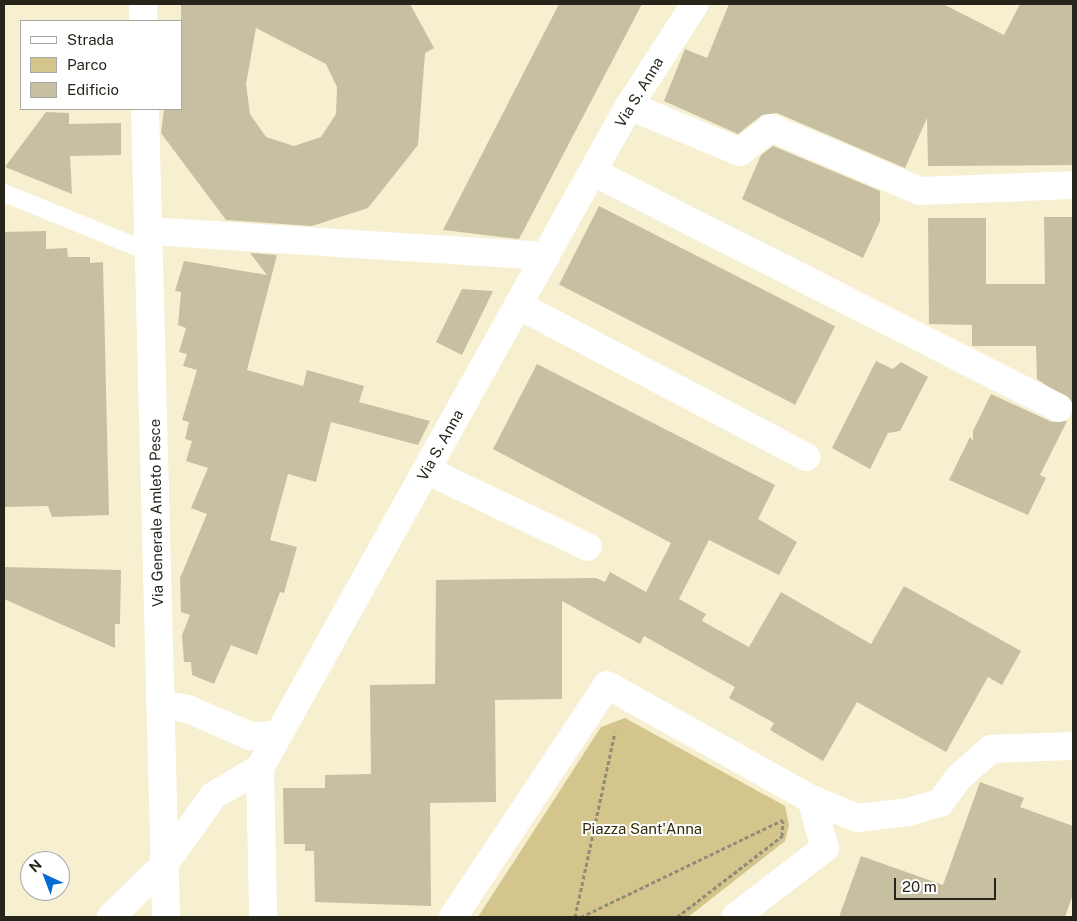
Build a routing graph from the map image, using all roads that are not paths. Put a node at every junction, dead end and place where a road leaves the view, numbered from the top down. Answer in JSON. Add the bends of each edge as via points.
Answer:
{"nodes":[{"id":1,"x":143,"y":4,"type":"edge"},
{"id":2,"x":695,"y":4,"type":"edge"},
{"id":3,"x":143,"y":20,"type":"edge"},
{"id":4,"x":629,"y":106,"type":"junction"},
{"id":5,"x":145,"y":110,"type":"edge"},
{"id":6,"x":594,"y":172,"type":"junction"},
{"id":7,"x":1073,"y":185,"type":"edge"},
{"id":8,"x":4,"y":192,"type":"edge"},
{"id":9,"x":149,"y":242,"type":"junction"},
{"id":10,"x":546,"y":256,"type":"junction"},
{"id":11,"x":518,"y":305,"type":"junction"},
{"id":12,"x":1059,"y":408,"type":"dead end"},
{"id":13,"x":806,"y":457,"type":"dead end"},
{"id":14,"x":426,"y":470,"type":"junction"},
{"id":15,"x":588,"y":547,"type":"dead end"},
{"id":16,"x":160,"y":704,"type":"junction"},
{"id":17,"x":276,"y":735,"type":"junction"},
{"id":18,"x":1073,"y":746,"type":"edge"},
{"id":19,"x":260,"y":768,"type":"junction"},
{"id":20,"x":811,"y":799,"type":"junction"},
{"id":21,"x":164,"y":866,"type":"junction"},
{"id":22,"x":111,"y":917,"type":"edge"},
{"id":23,"x":166,"y":917,"type":"edge"},
{"id":24,"x":264,"y":917,"type":"edge"},
{"id":25,"x":453,"y":917,"type":"edge"},
{"id":26,"x":735,"y":917,"type":"edge"}],
"edges":[{"from":1,"to":3,"type":"street"},
{"from":2,"to":4,"type":"street","name":"Via S. Anna"},
{"from":4,"to":6,"type":"street","name":"Via S. Anna"},
{"from":4,"to":7,"type":"street","via":[[740,152],[771,128],[920,191]]},
{"from":5,"to":9,"type":"street","name":"Via Generale Amleto Pesce"},
{"from":6,"to":10,"type":"street","name":"Via S. Anna"},
{"from":6,"to":12,"type":"street"},
{"from":8,"to":9,"type":"lane"},
{"from":9,"to":10,"type":"street"},
{"from":9,"to":16,"type":"street","name":"Via Generale Amleto Pesce"},
{"from":10,"to":11,"type":"street","name":"Via S. Anna"},
{"from":11,"to":13,"type":"street"},
{"from":11,"to":14,"type":"street","name":"Via S. Anna"},
{"from":14,"to":15,"type":"street"},
{"from":14,"to":17,"type":"street","name":"Via S. Anna"},
{"from":16,"to":17,"type":"street","via":[[188,708],[250,736]]},
{"from":16,"to":21,"type":"street","name":"Via Generale Amleto Pesce"},
{"from":17,"to":19,"type":"street","name":"Via S. Anna"},
{"from":18,"to":20,"type":"street","via":[[991,749],[958,778],[940,803],[908,812],[857,818]]},
{"from":19,"to":21,"type":"street","via":[[213,796]]},
{"from":19,"to":24,"type":"street"},
{"from":20,"to":25,"type":"street","via":[[607,685]]},
{"from":20,"to":26,"type":"street","via":[[825,848]]},
{"from":21,"to":22,"type":"street"},
{"from":21,"to":23,"type":"street","name":"Via Generale Amleto Pesce"}]}
